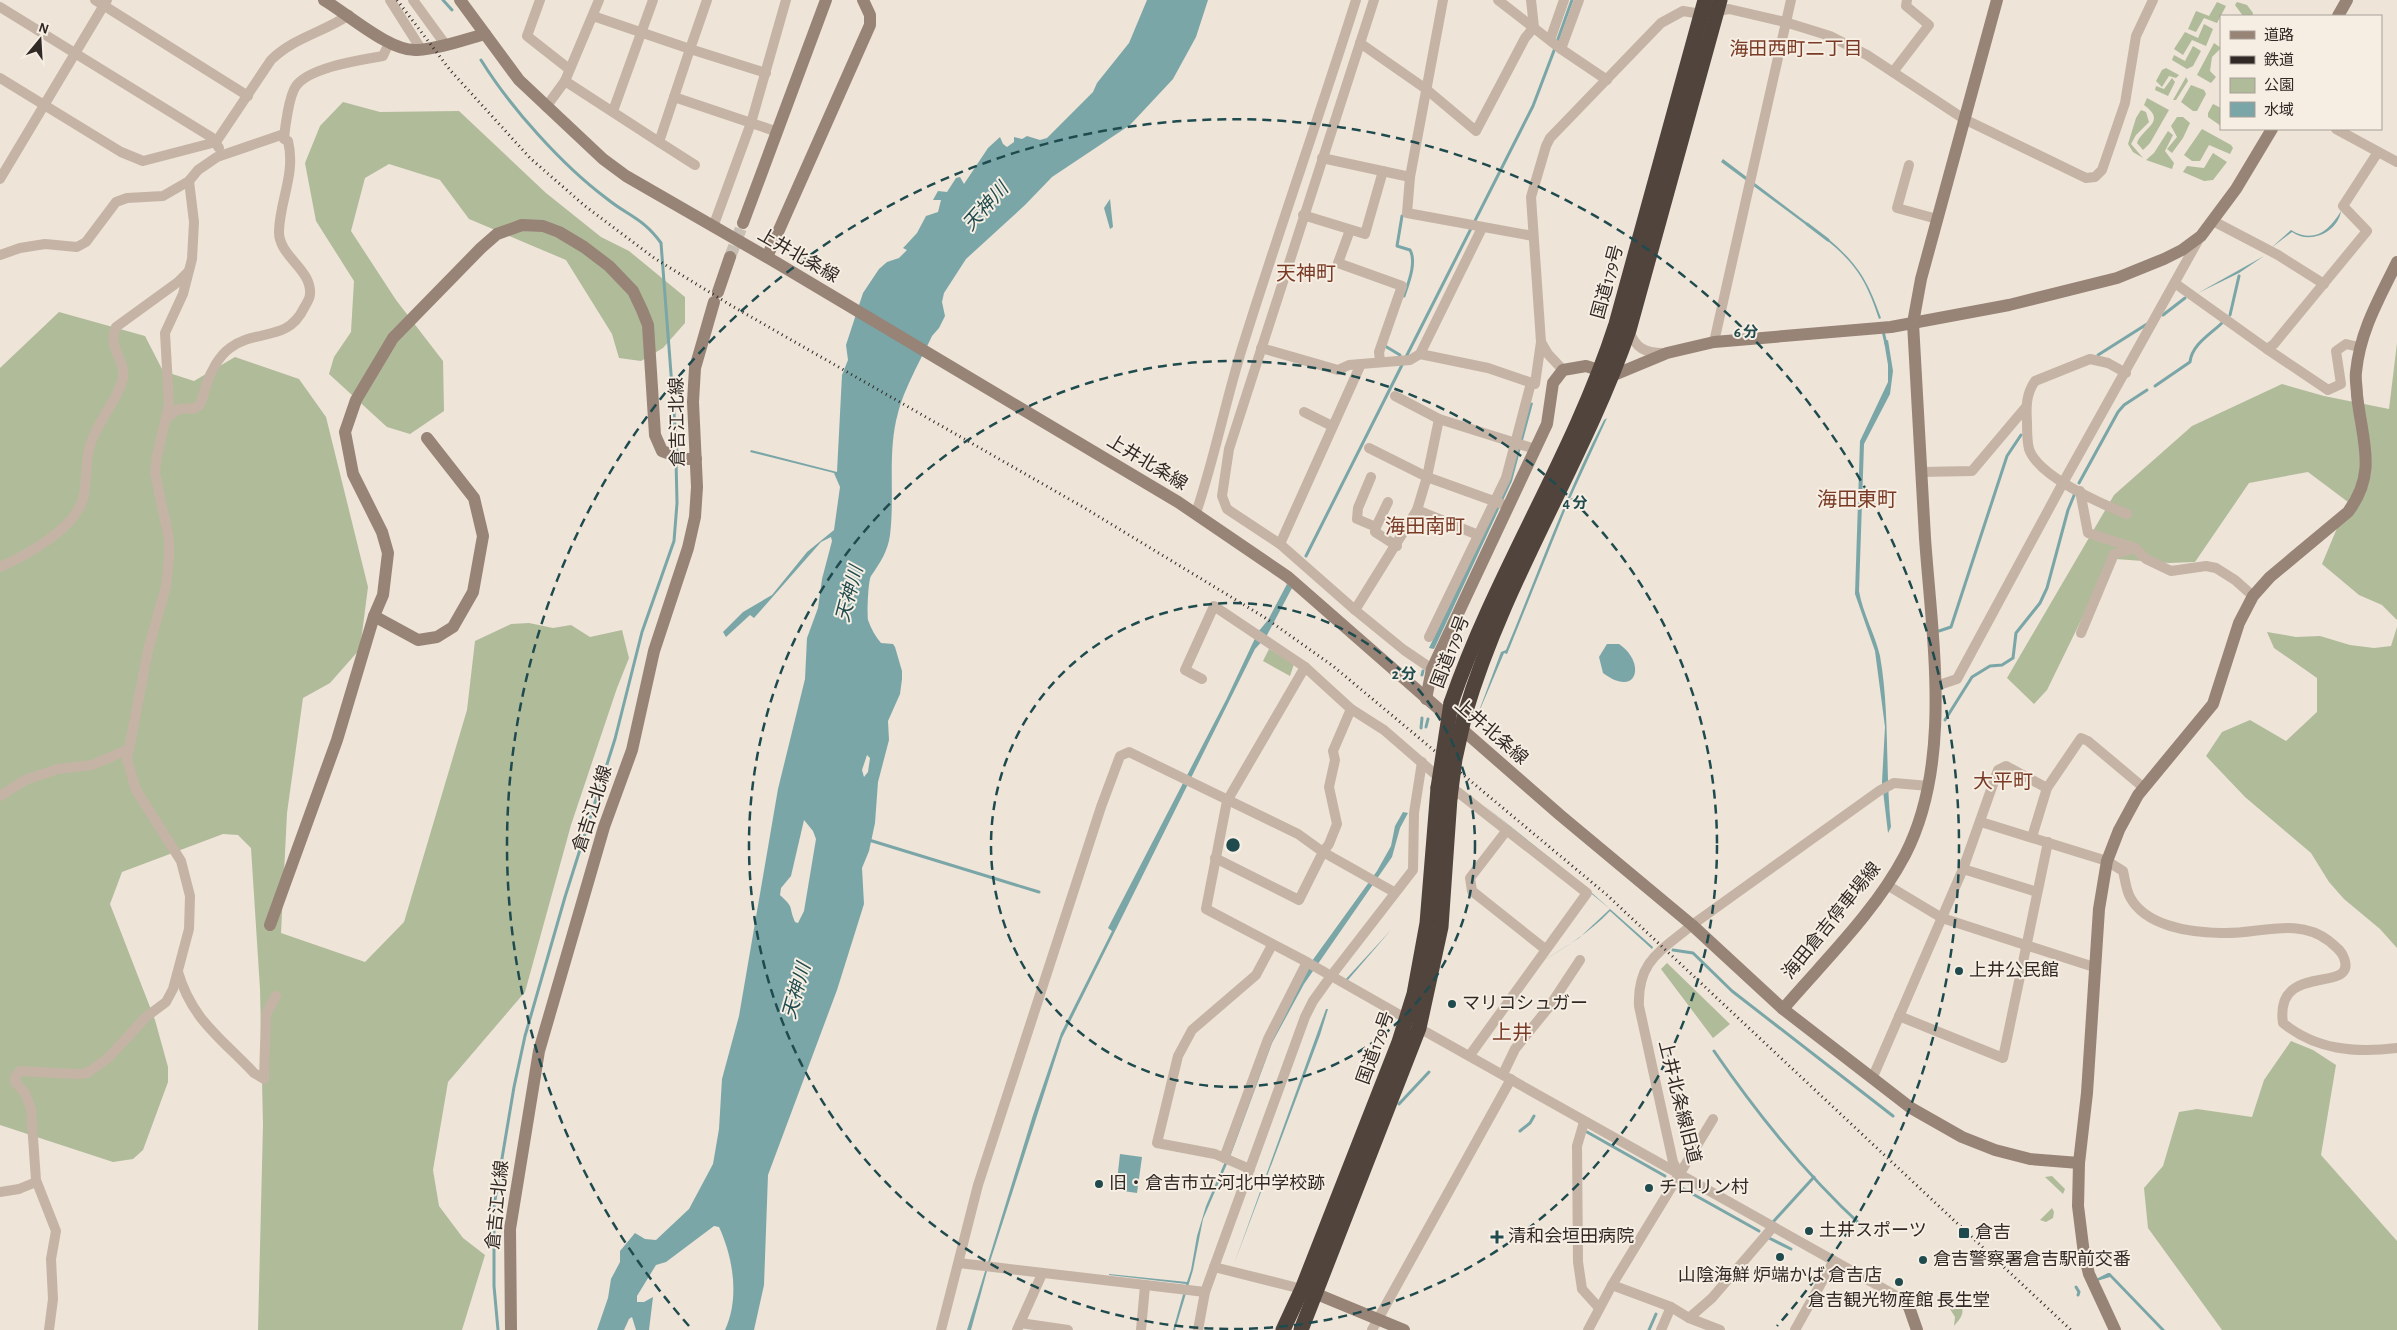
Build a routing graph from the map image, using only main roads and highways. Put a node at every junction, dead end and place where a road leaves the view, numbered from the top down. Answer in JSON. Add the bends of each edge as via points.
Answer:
{"nodes":[{"id":1,"x":324,"y":0,"type":"edge"},
{"id":2,"x":460,"y":0,"type":"edge"},
{"id":3,"x":826,"y":0,"type":"edge"},
{"id":4,"x":864,"y":0,"type":"edge"},
{"id":5,"x":1997,"y":0,"type":"edge"},
{"id":6,"x":2347,"y":0,"type":"edge"},
{"id":7,"x":1719,"y":5,"type":"edge"},
{"id":8,"x":1703,"y":7,"type":"edge"},
{"id":9,"x":2339,"y":15,"type":"edge"},
{"id":10,"x":485,"y":34,"type":"junction"},
{"id":11,"x":2271,"y":130,"type":"edge"},
{"id":12,"x":743,"y":223,"type":"tunnel mouth"},
{"id":13,"x":730,"y":257,"type":"tunnel mouth"},
{"id":14,"x":772,"y":260,"type":"junction"},
{"id":15,"x":2397,"y":262,"type":"edge"},
{"id":16,"x":1913,"y":323,"type":"junction"},
{"id":17,"x":1607,"y":373,"type":"junction"},
{"id":18,"x":427,"y":438,"type":"dead end"},
{"id":19,"x":696,"y":459,"type":"junction"},
{"id":20,"x":374,"y":616,"type":"junction"},
{"id":21,"x":1426,"y":699,"type":"junction"},
{"id":22,"x":270,"y":925,"type":"dead end"},
{"id":23,"x":1783,"y":1009,"type":"junction"},
{"id":24,"x":1413,"y":1024,"type":"junction"},
{"id":25,"x":2079,"y":1163,"type":"junction"},
{"id":26,"x":1309,"y":1291,"type":"junction"},
{"id":27,"x":1902,"y":1299,"type":"road end"},
{"id":28,"x":1375,"y":1325,"type":"edge"},
{"id":29,"x":511,"y":1330,"type":"edge"},
{"id":30,"x":1283,"y":1330,"type":"edge"},
{"id":31,"x":1301,"y":1330,"type":"edge"},
{"id":32,"x":1404,"y":1330,"type":"edge"},
{"id":33,"x":1917,"y":1330,"type":"edge"},
{"id":34,"x":2115,"y":1330,"type":"edge"}],
"edges":[{"from":1,"to":10,"type":"main road","via":[[389,43],[402,48],[422,49]]},
{"from":2,"to":10,"type":"main road","name":"上井北条線"},
{"from":3,"to":12,"type":"main road"},
{"from":4,"to":14,"type":"main road","via":[[870,25]]},
{"from":5,"to":16,"type":"main road","name":"海田倉吉停車場線","via":[[1921,279]]},
{"from":6,"to":9,"type":"main road"},
{"from":7,"to":17,"type":"highway","name":"国道179号","via":[[1629,330]]},
{"from":8,"to":17,"type":"highway","name":"国道179号","via":[[1616,324]]},
{"from":10,"to":14,"type":"main road","name":"上井北条線","via":[[519,80],[603,159],[626,176]]},
{"from":11,"to":16,"type":"main road","via":[[2236,189],[2201,236],[2164,260],[2117,278],[2010,305]]},
{"from":13,"to":19,"type":"main road","name":"倉吉江北線","via":[[695,368]]},
{"from":14,"to":21,"type":"main road","name":"上井北条線","via":[[1196,513],[1288,577]]},
{"from":15,"to":25,"type":"main road","via":[[2366,324],[2359,347],[2355,376],[2365,441],[2364,485],[2348,512],[2270,577],[2253,596],[2239,623],[2213,704],[2144,788],[2119,830],[2107,861],[2099,909]]},
{"from":16,"to":17,"type":"main road","via":[[1714,342],[1667,353]]},
{"from":16,"to":23,"type":"main road","name":"海田倉吉停車場線","via":[[1936,686],[1929,786],[1918,826],[1887,885]]},
{"from":17,"to":21,"type":"main road","via":[[1586,366],[1563,370],[1553,383],[1547,424],[1502,504],[1432,669]]},
{"from":17,"to":24,"type":"highway","name":"国道179号","bridge":true,"via":[[1477,671],[1455,759],[1441,926]]},
{"from":17,"to":24,"type":"highway","name":"国道179号","bridge":true,"via":[[1483,619],[1451,702],[1438,788],[1428,923]]},
{"from":18,"to":20,"type":"main road","via":[[474,498],[483,536],[473,592],[453,627],[437,637],[418,640]]},
{"from":19,"to":20,"type":"main road","via":[[684,459],[662,451],[655,435],[648,325],[632,291],[609,266],[559,232],[543,226],[522,225],[497,234],[393,338],[356,400],[345,432],[353,474],[382,532],[388,553],[383,595]]},
{"from":19,"to":29,"type":"main road","name":"倉吉江北線","via":[[695,517],[688,548],[654,651],[632,750],[604,827],[539,1051],[510,1229]]},
{"from":20,"to":22,"type":"main road","via":[[337,740]]},
{"from":21,"to":23,"type":"main road","name":"上井北条線","via":[[1692,925]]},
{"from":23,"to":25,"type":"main road","via":[[1872,1079],[1962,1138],[2030,1159]]},
{"from":24,"to":26,"type":"highway","name":"国道179号"},
{"from":25,"to":34,"type":"main road","via":[[2078,1206],[2084,1254],[2089,1274]]},
{"from":26,"to":28,"type":"main road"},
{"from":26,"to":30,"type":"highway","name":"国道179号"},
{"from":26,"to":31,"type":"highway","name":"国道179号"},
{"from":27,"to":33,"type":"main road","via":[[1909,1307]]},
{"from":28,"to":32,"type":"main road"}]}
